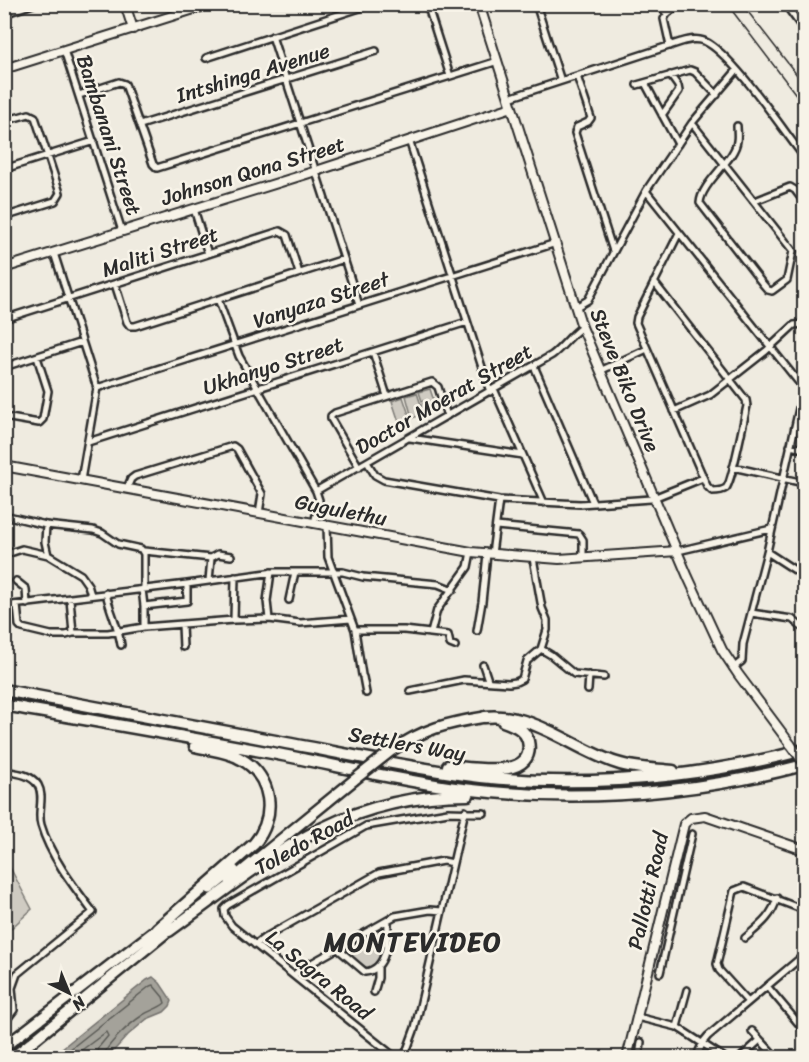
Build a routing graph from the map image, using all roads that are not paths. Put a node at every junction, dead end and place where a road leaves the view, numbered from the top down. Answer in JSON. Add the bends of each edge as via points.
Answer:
{"nodes":[{"id":1,"x":33,"y":4,"type":"edge"},
{"id":2,"x":125,"y":4,"type":"edge"},
{"id":3,"x":210,"y":4,"type":"edge"},
{"id":4,"x":372,"y":4,"type":"edge"},
{"id":5,"x":427,"y":4,"type":"edge"},
{"id":6,"x":479,"y":4,"type":"edge"},
{"id":7,"x":536,"y":4,"type":"edge"},
{"id":8,"x":659,"y":4,"type":"edge"},
{"id":9,"x":679,"y":4,"type":"edge"},
{"id":10,"x":785,"y":4,"type":"edge"},
{"id":11,"x":26,"y":6,"type":"edge"},
{"id":12,"x":4,"y":14,"type":"edge"},
{"id":13,"x":667,"y":14,"type":"junction"},
{"id":14,"x":133,"y":29,"type":"junction"},
{"id":15,"x":804,"y":30,"type":"edge"},
{"id":16,"x":272,"y":36,"type":"junction"},
{"id":17,"x":670,"y":46,"type":"junction"},
{"id":18,"x":64,"y":50,"type":"junction"},
{"id":19,"x":376,"y":51,"type":"dead end"},
{"id":20,"x":206,"y":58,"type":"dead end"},
{"id":21,"x":498,"y":61,"type":"junction"},
{"id":22,"x":4,"y":69,"type":"edge"},
{"id":23,"x":737,"y":70,"type":"junction"},
{"id":24,"x":670,"y":75,"type":"junction"},
{"id":25,"x":450,"y":76,"type":"junction"},
{"id":26,"x":577,"y":76,"type":"junction"},
{"id":27,"x":733,"y":77,"type":"junction"},
{"id":28,"x":286,"y":80,"type":"junction"},
{"id":29,"x":561,"y":81,"type":"junction"},
{"id":30,"x":747,"y":82,"type":"junction"},
{"id":31,"x":645,"y":83,"type":"junction"},
{"id":32,"x":637,"y":85,"type":"dead end"},
{"id":33,"x":79,"y":95,"type":"junction"},
{"id":34,"x":717,"y":95,"type":"junction"},
{"id":35,"x":512,"y":100,"type":"junction"},
{"id":36,"x":662,"y":115,"type":"junction"},
{"id":37,"x":4,"y":121,"type":"edge"},
{"id":38,"x":692,"y":123,"type":"junction"},
{"id":39,"x":300,"y":124,"type":"junction"},
{"id":40,"x":140,"y":125,"type":"junction"},
{"id":41,"x":736,"y":126,"type":"dead end"},
{"id":42,"x":410,"y":140,"type":"junction"},
{"id":43,"x":94,"y":141,"type":"junction"},
{"id":44,"x":678,"y":144,"type":"junction"},
{"id":45,"x":48,"y":155,"type":"junction"},
{"id":46,"x":804,"y":157,"type":"edge"},
{"id":47,"x":724,"y":163,"type":"junction"},
{"id":48,"x":4,"y":169,"type":"edge"},
{"id":49,"x":316,"y":171,"type":"junction"},
{"id":50,"x":646,"y":191,"type":"junction"},
{"id":51,"x":755,"y":201,"type":"junction"},
{"id":52,"x":804,"y":202,"type":"edge"},
{"id":53,"x":194,"y":209,"type":"junction"},
{"id":54,"x":4,"y":217,"type":"edge"},
{"id":55,"x":122,"y":231,"type":"junction"},
{"id":56,"x":679,"y":233,"type":"junction"},
{"id":57,"x":555,"y":243,"type":"junction"},
{"id":58,"x":613,"y":251,"type":"junction"},
{"id":59,"x":54,"y":253,"type":"junction"},
{"id":60,"x":208,"y":254,"type":"junction"},
{"id":61,"x":344,"y":259,"type":"junction"},
{"id":62,"x":4,"y":268,"type":"edge"},
{"id":63,"x":299,"y":273,"type":"junction"},
{"id":64,"x":453,"y":275,"type":"junction"},
{"id":65,"x":654,"y":282,"type":"junction"},
{"id":66,"x":115,"y":284,"type":"junction"},
{"id":67,"x":69,"y":299,"type":"junction"},
{"id":68,"x":218,"y":300,"type":"junction"},
{"id":69,"x":359,"y":305,"type":"junction"},
{"id":70,"x":576,"y":307,"type":"junction"},
{"id":71,"x":4,"y":319,"type":"edge"},
{"id":72,"x":467,"y":322,"type":"junction"},
{"id":73,"x":804,"y":324,"type":"edge"},
{"id":74,"x":582,"y":327,"type":"junction"},
{"id":75,"x":82,"y":342,"type":"junction"},
{"id":76,"x":234,"y":345,"type":"junction"},
{"id":77,"x":770,"y":347,"type":"junction"},
{"id":78,"x":647,"y":349,"type":"junction"},
{"id":79,"x":373,"y":351,"type":"junction"},
{"id":80,"x":37,"y":357,"type":"junction"},
{"id":81,"x":534,"y":366,"type":"junction"},
{"id":82,"x":4,"y":367,"type":"edge"},
{"id":83,"x":600,"y":371,"type":"junction"},
{"id":84,"x":730,"y":379,"type":"junction"},
{"id":85,"x":804,"y":387,"type":"edge"},
{"id":86,"x":97,"y":388,"type":"junction"},
{"id":87,"x":257,"y":388,"type":"junction"},
{"id":88,"x":492,"y":390,"type":"junction"},
{"id":89,"x":387,"y":396,"type":"junction"},
{"id":90,"x":674,"y":411,"type":"junction"},
{"id":91,"x":447,"y":416,"type":"junction"},
{"id":92,"x":4,"y":417,"type":"edge"},
{"id":93,"x":410,"y":438,"type":"junction"},
{"id":94,"x":88,"y":442,"type":"junction"},
{"id":95,"x":790,"y":446,"type":"junction"},
{"id":96,"x":804,"y":449,"type":"edge"},
{"id":97,"x":523,"y":455,"type":"junction"},
{"id":98,"x":367,"y":462,"type":"junction"},
{"id":99,"x":4,"y":466,"type":"edge"},
{"id":100,"x":359,"y":467,"type":"junction"},
{"id":101,"x":733,"y":467,"type":"junction"},
{"id":102,"x":703,"y":478,"type":"junction"},
{"id":103,"x":782,"y":478,"type":"junction"},
{"id":104,"x":81,"y":480,"type":"junction"},
{"id":105,"x":804,"y":483,"type":"edge"},
{"id":106,"x":127,"y":488,"type":"junction"},
{"id":107,"x":316,"y":490,"type":"junction"},
{"id":108,"x":655,"y":498,"type":"junction"},
{"id":109,"x":499,"y":500,"type":"junction"},
{"id":110,"x":544,"y":503,"type":"junction"},
{"id":111,"x":593,"y":503,"type":"junction"},
{"id":112,"x":259,"y":513,"type":"junction"},
{"id":113,"x":4,"y":515,"type":"edge"},
{"id":114,"x":314,"y":524,"type":"junction"},
{"id":115,"x":46,"y":525,"type":"junction"},
{"id":116,"x":327,"y":526,"type":"junction"},
{"id":117,"x":496,"y":526,"type":"junction"},
{"id":118,"x":771,"y":529,"type":"junction"},
{"id":119,"x":144,"y":551,"type":"junction"},
{"id":120,"x":676,"y":551,"type":"junction"},
{"id":121,"x":471,"y":552,"type":"junction"},
{"id":122,"x":767,"y":552,"type":"junction"},
{"id":123,"x":490,"y":554,"type":"junction"},
{"id":124,"x":4,"y":555,"type":"edge"},
{"id":125,"x":48,"y":555,"type":"junction"},
{"id":126,"x":231,"y":556,"type":"dead end"},
{"id":127,"x":211,"y":558,"type":"junction"},
{"id":128,"x":534,"y":558,"type":"junction"},
{"id":129,"x":583,"y":558,"type":"junction"},
{"id":130,"x":271,"y":572,"type":"junction"},
{"id":131,"x":295,"y":572,"type":"junction"},
{"id":132,"x":333,"y":572,"type":"junction"},
{"id":133,"x":804,"y":576,"type":"edge"},
{"id":134,"x":235,"y":577,"type":"junction"},
{"id":135,"x":16,"y":581,"type":"dead end"},
{"id":136,"x":209,"y":581,"type":"junction"},
{"id":137,"x":187,"y":584,"type":"junction"},
{"id":138,"x":143,"y":589,"type":"junction"},
{"id":139,"x":453,"y":590,"type":"junction"},
{"id":140,"x":106,"y":593,"type":"junction"},
{"id":141,"x":91,"y":595,"type":"junction"},
{"id":142,"x":70,"y":599,"type":"junction"},
{"id":143,"x":289,"y":600,"type":"dead end"},
{"id":144,"x":27,"y":604,"type":"junction"},
{"id":145,"x":17,"y":605,"type":"junction"},
{"id":146,"x":4,"y":606,"type":"edge"},
{"id":147,"x":144,"y":606,"type":"junction"},
{"id":148,"x":751,"y":613,"type":"junction"},
{"id":149,"x":269,"y":619,"type":"junction"},
{"id":150,"x":351,"y":619,"type":"junction"},
{"id":151,"x":234,"y":620,"type":"junction"},
{"id":152,"x":182,"y":625,"type":"junction"},
{"id":153,"x":144,"y":627,"type":"junction"},
{"id":154,"x":804,"y":629,"type":"edge"},
{"id":155,"x":355,"y":630,"type":"junction"},
{"id":156,"x":119,"y":631,"type":"junction"},
{"id":157,"x":477,"y":631,"type":"dead end"},
{"id":158,"x":73,"y":633,"type":"junction"},
{"id":159,"x":431,"y":633,"type":"junction"},
{"id":160,"x":121,"y":645,"type":"dead end"},
{"id":161,"x":455,"y":645,"type":"dead end"},
{"id":162,"x":183,"y":647,"type":"dead end"},
{"id":163,"x":541,"y":649,"type":"junction"},
{"id":164,"x":483,"y":665,"type":"dead end"},
{"id":165,"x":733,"y":668,"type":"junction"},
{"id":166,"x":589,"y":675,"type":"junction"},
{"id":167,"x":604,"y":677,"type":"dead end"},
{"id":168,"x":488,"y":680,"type":"junction"},
{"id":169,"x":4,"y":690,"type":"edge"},
{"id":170,"x":588,"y":690,"type":"dead end"},
{"id":171,"x":410,"y":692,"type":"dead end"},
{"id":172,"x":366,"y":693,"type":"dead end"},
{"id":173,"x":4,"y":705,"type":"edge"},
{"id":174,"x":485,"y":717,"type":"junction"},
{"id":175,"x":804,"y":750,"type":"edge"},
{"id":176,"x":784,"y":755,"type":"junction"},
{"id":177,"x":391,"y":757,"type":"junction"},
{"id":178,"x":804,"y":764,"type":"edge"},
{"id":179,"x":4,"y":771,"type":"edge"},
{"id":180,"x":531,"y":795,"type":"junction"},
{"id":181,"x":465,"y":811,"type":"junction"},
{"id":182,"x":484,"y":813,"type":"dead end"},
{"id":183,"x":692,"y":834,"type":"dead end"},
{"id":184,"x":272,"y":845,"type":"junction"},
{"id":185,"x":804,"y":850,"type":"edge"},
{"id":186,"x":453,"y":863,"type":"junction"},
{"id":187,"x":673,"y":864,"type":"junction"},
{"id":188,"x":685,"y":867,"type":"junction"},
{"id":189,"x":777,"y":898,"type":"junction"},
{"id":190,"x":442,"y":910,"type":"junction"},
{"id":191,"x":804,"y":910,"type":"edge"},
{"id":192,"x":225,"y":916,"type":"joint"},
{"id":193,"x":388,"y":920,"type":"junction"},
{"id":194,"x":157,"y":929,"type":"junction"},
{"id":195,"x":169,"y":931,"type":"junction"},
{"id":196,"x":745,"y":938,"type":"dead end"},
{"id":197,"x":255,"y":945,"type":"junction"},
{"id":198,"x":654,"y":946,"type":"junction"},
{"id":199,"x":665,"y":948,"type":"junction"},
{"id":200,"x":339,"y":949,"type":"junction"},
{"id":201,"x":803,"y":959,"type":"edge"},
{"id":202,"x":378,"y":968,"type":"junction"},
{"id":203,"x":660,"y":974,"type":"dead end"},
{"id":204,"x":294,"y":975,"type":"junction"},
{"id":205,"x":767,"y":986,"type":"junction"},
{"id":206,"x":687,"y":990,"type":"dead end"},
{"id":207,"x":374,"y":992,"type":"dead end"},
{"id":208,"x":748,"y":1002,"type":"junction"},
{"id":209,"x":637,"y":1017,"type":"junction"},
{"id":210,"x":4,"y":1023,"type":"edge"},
{"id":211,"x":677,"y":1027,"type":"junction"},
{"id":212,"x":804,"y":1030,"type":"edge"},
{"id":213,"x":752,"y":1031,"type":"dead end"},
{"id":214,"x":760,"y":1040,"type":"junction"},
{"id":215,"x":641,"y":1042,"type":"dead end"},
{"id":216,"x":703,"y":1042,"type":"junction"},
{"id":217,"x":4,"y":1047,"type":"edge"},
{"id":218,"x":12,"y":1058,"type":"edge"},
{"id":219,"x":396,"y":1058,"type":"edge"},
{"id":220,"x":404,"y":1058,"type":"edge"},
{"id":221,"x":627,"y":1058,"type":"edge"},
{"id":222,"x":639,"y":1058,"type":"edge"},
{"id":223,"x":696,"y":1058,"type":"edge"},
{"id":224,"x":725,"y":1058,"type":"edge"},
{"id":225,"x":740,"y":1058,"type":"edge"},
{"id":226,"x":777,"y":1058,"type":"edge"}],
"edges":[{"from":1,"to":11,"type":"street"},
{"from":2,"to":14,"type":"street"},
{"from":3,"to":14,"type":"street"},
{"from":4,"to":16,"type":"street"},
{"from":5,"to":25,"type":"street"},
{"from":6,"to":21,"type":"street","name":"Steve Biko Drive"},
{"from":7,"to":29,"type":"street"},
{"from":8,"to":13,"type":"street"},
{"from":9,"to":13,"type":"street"},
{"from":10,"to":15,"type":"street"},
{"from":11,"to":12,"type":"street"},
{"from":13,"to":17,"type":"street","via":[[664,23]]},
{"from":14,"to":18,"type":"street"},
{"from":16,"to":20,"type":"street"},
{"from":16,"to":28,"type":"street"},
{"from":17,"to":23,"type":"street","via":[[702,40]]},
{"from":17,"to":26,"type":"street"},
{"from":18,"to":22,"type":"street"},
{"from":18,"to":33,"type":"street","name":"Bambanani Street"},
{"from":19,"to":28,"type":"street","name":"Intshinga Avenue"},
{"from":21,"to":25,"type":"street"},
{"from":21,"to":35,"type":"street","name":"Steve Biko Drive"},
{"from":23,"to":27,"type":"street"},
{"from":23,"to":30,"type":"street"},
{"from":24,"to":31,"type":"street"},
{"from":24,"to":34,"type":"street","via":[[693,70]]},
{"from":24,"to":36,"type":"street","via":[[679,91]]},
{"from":25,"to":39,"type":"street"},
{"from":26,"to":29,"type":"street"},
{"from":26,"to":58,"type":"street","via":[[591,116],[574,132]]},
{"from":27,"to":30,"type":"street"},
{"from":27,"to":34,"type":"street"},
{"from":28,"to":39,"type":"street"},
{"from":28,"to":40,"type":"street","name":"Intshinga Avenue"},
{"from":29,"to":35,"type":"street"},
{"from":30,"to":46,"type":"street"},
{"from":31,"to":32,"type":"street"},
{"from":31,"to":36,"type":"street"},
{"from":33,"to":40,"type":"street","via":[[123,82]]},
{"from":33,"to":43,"type":"street","name":"Bambanani Street"},
{"from":34,"to":38,"type":"street"},
{"from":35,"to":42,"type":"street","name":"Johnson Qona Street"},
{"from":35,"to":57,"type":"street","name":"Steve Biko Drive"},
{"from":36,"to":44,"type":"street"},
{"from":37,"to":45,"type":"street","via":[[34,116]]},
{"from":38,"to":44,"type":"street"},
{"from":38,"to":47,"type":"street"},
{"from":39,"to":40,"type":"street","via":[[157,168]]},
{"from":39,"to":49,"type":"street"},
{"from":41,"to":47,"type":"street","via":[[737,142]]},
{"from":42,"to":49,"type":"street","name":"Johnson Qona Street"},
{"from":42,"to":64,"type":"street"},
{"from":43,"to":45,"type":"street"},
{"from":43,"to":55,"type":"street","name":"Bambanani Street"},
{"from":44,"to":50,"type":"street"},
{"from":45,"to":48,"type":"street"},
{"from":45,"to":54,"type":"street","via":[[59,198]]},
{"from":47,"to":51,"type":"street"},
{"from":47,"to":51,"type":"street","via":[[700,203],[772,291],[787,280],[794,254]]},
{"from":49,"to":53,"type":"street","name":"Johnson Qona Street"},
{"from":49,"to":61,"type":"street"},
{"from":50,"to":56,"type":"street"},
{"from":50,"to":58,"type":"street"},
{"from":51,"to":52,"type":"street","via":[[790,187]]},
{"from":53,"to":55,"type":"street","name":"Johnson Qona Street"},
{"from":53,"to":60,"type":"street"},
{"from":55,"to":59,"type":"street","name":"Johnson Qona Street"},
{"from":56,"to":65,"type":"street"},
{"from":56,"to":77,"type":"street"},
{"from":57,"to":64,"type":"street","name":"Vanyaza Street"},
{"from":57,"to":70,"type":"street","name":"Steve Biko Drive"},
{"from":58,"to":70,"type":"street","via":[[588,300]]},
{"from":59,"to":62,"type":"street","name":"Johnson Qona Street"},
{"from":59,"to":67,"type":"street"},
{"from":60,"to":63,"type":"street","name":"Maliti Street","via":[[283,232]]},
{"from":60,"to":66,"type":"street","name":"Maliti Street"},
{"from":61,"to":63,"type":"street"},
{"from":61,"to":69,"type":"street"},
{"from":63,"to":68,"type":"street"},
{"from":64,"to":69,"type":"street","name":"Vanyaza Street"},
{"from":64,"to":72,"type":"street"},
{"from":65,"to":78,"type":"street","via":[[636,320]]},
{"from":65,"to":84,"type":"street"},
{"from":66,"to":67,"type":"street","name":"Maliti Street"},
{"from":66,"to":68,"type":"street","via":[[132,327]]},
{"from":67,"to":71,"type":"street","name":"Maliti Street"},
{"from":67,"to":75,"type":"street"},
{"from":68,"to":76,"type":"street"},
{"from":69,"to":76,"type":"street","name":"Vanyaza Street"},
{"from":70,"to":74,"type":"street","name":"Steve Biko Drive"},
{"from":72,"to":79,"type":"street","name":"Ukhanyo Street"},
{"from":72,"to":88,"type":"street"},
{"from":73,"to":77,"type":"street","via":[[794,325]]},
{"from":74,"to":81,"type":"street","name":"Doctor Moerat Street","via":[[571,334],[564,346]]},
{"from":74,"to":83,"type":"street","name":"Steve Biko Drive"},
{"from":75,"to":80,"type":"street"},
{"from":75,"to":86,"type":"street"},
{"from":76,"to":86,"type":"street","name":"Vanyaza Street"},
{"from":76,"to":87,"type":"street"},
{"from":77,"to":84,"type":"street"},
{"from":77,"to":85,"type":"street"},
{"from":78,"to":83,"type":"street"},
{"from":78,"to":90,"type":"street"},
{"from":79,"to":87,"type":"street","name":"Ukhanyo Street"},
{"from":79,"to":89,"type":"street"},
{"from":80,"to":82,"type":"street"},
{"from":80,"to":92,"type":"street","via":[[48,388],[42,421]]},
{"from":81,"to":88,"type":"street","name":"Doctor Moerat Street"},
{"from":81,"to":111,"type":"street"},
{"from":83,"to":108,"type":"street","name":"Steve Biko Drive"},
{"from":84,"to":90,"type":"street","via":[[705,398]]},
{"from":84,"to":101,"type":"street","via":[[747,403]]},
{"from":85,"to":95,"type":"street"},
{"from":86,"to":94,"type":"street"},
{"from":87,"to":94,"type":"street","name":"Ukhanyo Street"},
{"from":87,"to":107,"type":"street"},
{"from":88,"to":91,"type":"street","name":"Doctor Moerat Street"},
{"from":88,"to":97,"type":"street"},
{"from":89,"to":91,"type":"street","via":[[435,383]]},
{"from":89,"to":100,"type":"street","via":[[331,416]]},
{"from":90,"to":102,"type":"street"},
{"from":91,"to":93,"type":"street","name":"Doctor Moerat Street"},
{"from":93,"to":97,"type":"street"},
{"from":93,"to":98,"type":"street","name":"Doctor Moerat Street"},
{"from":94,"to":104,"type":"street"},
{"from":95,"to":96,"type":"street"},
{"from":95,"to":103,"type":"street"},
{"from":97,"to":110,"type":"street"},
{"from":98,"to":100,"type":"street","name":"Doctor Moerat Street"},
{"from":98,"to":109,"type":"street","via":[[375,475],[384,480]]},
{"from":99,"to":104,"type":"street","name":"Gugulethu"},
{"from":100,"to":107,"type":"street","name":"Doctor Moerat Street"},
{"from":101,"to":102,"type":"street","via":[[724,489],[712,491]]},
{"from":101,"to":103,"type":"street"},
{"from":102,"to":108,"type":"street"},
{"from":103,"to":105,"type":"street"},
{"from":103,"to":118,"type":"street"},
{"from":104,"to":106,"type":"street","name":"Gugulethu"},
{"from":106,"to":112,"type":"street","name":"Gugulethu"},
{"from":106,"to":112,"type":"street","via":[[135,476],[231,446],[237,449],[262,493]]},
{"from":107,"to":114,"type":"street","via":[[320,500]]},
{"from":108,"to":111,"type":"street"},
{"from":108,"to":120,"type":"street","name":"Steve Biko Drive"},
{"from":109,"to":110,"type":"street"},
{"from":109,"to":117,"type":"street"},
{"from":110,"to":111,"type":"street"},
{"from":112,"to":114,"type":"street","name":"Gugulethu"},
{"from":113,"to":115,"type":"street"},
{"from":114,"to":116,"type":"street","name":"Gugulethu"},
{"from":115,"to":119,"type":"street","via":[[93,530],[118,544]]},
{"from":115,"to":125,"type":"street"},
{"from":116,"to":121,"type":"street","name":"Gugulethu"},
{"from":116,"to":132,"type":"street","via":[[327,554]]},
{"from":117,"to":123,"type":"street"},
{"from":117,"to":129,"type":"street","via":[[579,534]]},
{"from":118,"to":120,"type":"street"},
{"from":118,"to":122,"type":"street"},
{"from":119,"to":127,"type":"street"},
{"from":119,"to":138,"type":"street"},
{"from":120,"to":129,"type":"street","name":"Gugulethu"},
{"from":120,"to":165,"type":"street","name":"Steve Biko Drive"},
{"from":121,"to":123,"type":"street","name":"Gugulethu"},
{"from":121,"to":139,"type":"street","via":[[468,567]]},
{"from":122,"to":133,"type":"street"},
{"from":122,"to":148,"type":"street"},
{"from":123,"to":128,"type":"street","name":"Gugulethu"},
{"from":123,"to":157,"type":"street"},
{"from":124,"to":125,"type":"street","via":[[22,549]]},
{"from":125,"to":141,"type":"street","via":[[81,575]]},
{"from":126,"to":127,"type":"street","via":[[218,554]]},
{"from":127,"to":136,"type":"street"},
{"from":128,"to":129,"type":"street","name":"Gugulethu"},
{"from":128,"to":163,"type":"street","via":[[547,622]]},
{"from":130,"to":131,"type":"street"},
{"from":130,"to":134,"type":"street"},
{"from":130,"to":149,"type":"street"},
{"from":131,"to":132,"type":"street"},
{"from":131,"to":143,"type":"street"},
{"from":132,"to":139,"type":"street","via":[[438,584]]},
{"from":132,"to":150,"type":"street"},
{"from":134,"to":136,"type":"street"},
{"from":134,"to":151,"type":"street"},
{"from":135,"to":144,"type":"street","via":[[26,589]]},
{"from":136,"to":137,"type":"street"},
{"from":137,"to":138,"type":"street"},
{"from":137,"to":147,"type":"street","via":[[188,601]]},
{"from":138,"to":140,"type":"street"},
{"from":138,"to":147,"type":"street"},
{"from":139,"to":159,"type":"street","via":[[439,606]]},
{"from":140,"to":141,"type":"street"},
{"from":140,"to":156,"type":"street"},
{"from":141,"to":142,"type":"street"},
{"from":142,"to":144,"type":"street"},
{"from":142,"to":158,"type":"street"},
{"from":144,"to":145,"type":"street"},
{"from":145,"to":146,"type":"street"},
{"from":145,"to":158,"type":"street","via":[[22,628],[51,635]]},
{"from":147,"to":153,"type":"street"},
{"from":148,"to":154,"type":"street","via":[[792,619]]},
{"from":148,"to":165,"type":"street","via":[[742,661]]},
{"from":149,"to":150,"type":"street","via":[[300,623]]},
{"from":149,"to":151,"type":"street"},
{"from":150,"to":155,"type":"street"},
{"from":151,"to":152,"type":"street"},
{"from":152,"to":153,"type":"street"},
{"from":152,"to":162,"type":"street"},
{"from":153,"to":156,"type":"street"},
{"from":155,"to":159,"type":"street"},
{"from":155,"to":172,"type":"street"},
{"from":156,"to":158,"type":"street"},
{"from":156,"to":160,"type":"street"},
{"from":159,"to":161,"type":"street","via":[[448,635],[450,644]]},
{"from":163,"to":166,"type":"street","via":[[574,674]]},
{"from":163,"to":168,"type":"street","via":[[527,661],[518,682]]},
{"from":164,"to":168,"type":"street"},
{"from":165,"to":178,"type":"street","name":"Steve Biko Drive","bridge":true},
{"from":166,"to":167,"type":"street"},
{"from":166,"to":170,"type":"street"},
{"from":168,"to":171,"type":"street","via":[[459,680]]},
{"from":169,"to":177,"type":"highway","name":"Settlers Way"},
{"from":173,"to":180,"type":"highway","name":"Settlers Way","via":[[428,783]]},
{"from":173,"to":194,"type":"highway","via":[[231,754],[259,774],[269,795],[270,808],[258,840]]},
{"from":174,"to":176,"type":"highway","via":[[533,724],[616,763],[649,770],[682,771]]},
{"from":174,"to":177,"type":"main road","via":[[436,726],[420,733]]},
{"from":174,"to":177,"type":"highway","via":[[512,724],[523,732],[528,750],[518,765],[495,770]]},
{"from":175,"to":176,"type":"highway","name":"Settlers Way"},
{"from":176,"to":177,"type":"highway","name":"Settlers Way","via":[[700,772],[598,781],[487,777]]},
{"from":177,"to":184,"type":"main road","bridge":true,"via":[[354,780]]},
{"from":178,"to":180,"type":"highway","name":"Settlers Way","via":[[678,790]]},
{"from":179,"to":210,"type":"street","via":[[25,775],[38,785],[39,820],[45,837],[93,912],[17,974],[12,988],[14,1010]]},
{"from":180,"to":195,"type":"highway","via":[[427,797],[386,804],[346,817],[284,848]]},
{"from":181,"to":182,"type":"street","name":"Toledo Road"},
{"from":181,"to":186,"type":"street"},
{"from":181,"to":192,"type":"street","name":"Toledo Road","via":[[365,827],[228,905]]},
{"from":183,"to":188,"type":"street","name":"Pallotti Road"},
{"from":184,"to":194,"type":"main road"},
{"from":184,"to":195,"type":"main road"},
{"from":185,"to":187,"type":"street","name":"Pallotti Road","via":[[696,816],[681,828]]},
{"from":186,"to":190,"type":"street"},
{"from":186,"to":197,"type":"street","via":[[443,861],[379,873]]},
{"from":187,"to":188,"type":"street"},
{"from":187,"to":198,"type":"street","name":"Pallotti Road"},
{"from":188,"to":199,"type":"street","name":"Pallotti Road"},
{"from":189,"to":191,"type":"street"},
{"from":189,"to":196,"type":"street","via":[[768,918]]},
{"from":189,"to":208,"type":"street","via":[[744,887],[732,895],[716,962]]},
{"from":190,"to":193,"type":"street"},
{"from":190,"to":220,"type":"street","via":[[415,1028]]},
{"from":192,"to":197,"type":"street","name":"La Sagra Road"},
{"from":193,"to":200,"type":"street"},
{"from":193,"to":202,"type":"street","via":[[388,937]]},
{"from":194,"to":217,"type":"main road"},
{"from":195,"to":218,"type":"main road"},
{"from":197,"to":204,"type":"street","name":"La Sagra Road"},
{"from":198,"to":199,"type":"street"},
{"from":198,"to":209,"type":"street","name":"Pallotti Road"},
{"from":199,"to":203,"type":"street","name":"Pallotti Road"},
{"from":200,"to":202,"type":"street","via":[[363,971]]},
{"from":200,"to":204,"type":"street"},
{"from":201,"to":205,"type":"street"},
{"from":202,"to":207,"type":"street"},
{"from":204,"to":219,"type":"street","name":"La Sagra Road"},
{"from":205,"to":208,"type":"street"},
{"from":205,"to":212,"type":"street"},
{"from":206,"to":211,"type":"street"},
{"from":208,"to":216,"type":"street"},
{"from":209,"to":211,"type":"street"},
{"from":209,"to":221,"type":"street","name":"Pallotti Road"},
{"from":211,"to":216,"type":"street"},
{"from":213,"to":214,"type":"street"},
{"from":214,"to":225,"type":"street"},
{"from":214,"to":226,"type":"street"},
{"from":215,"to":222,"type":"street"},
{"from":216,"to":223,"type":"street"},
{"from":216,"to":224,"type":"street"}]}
